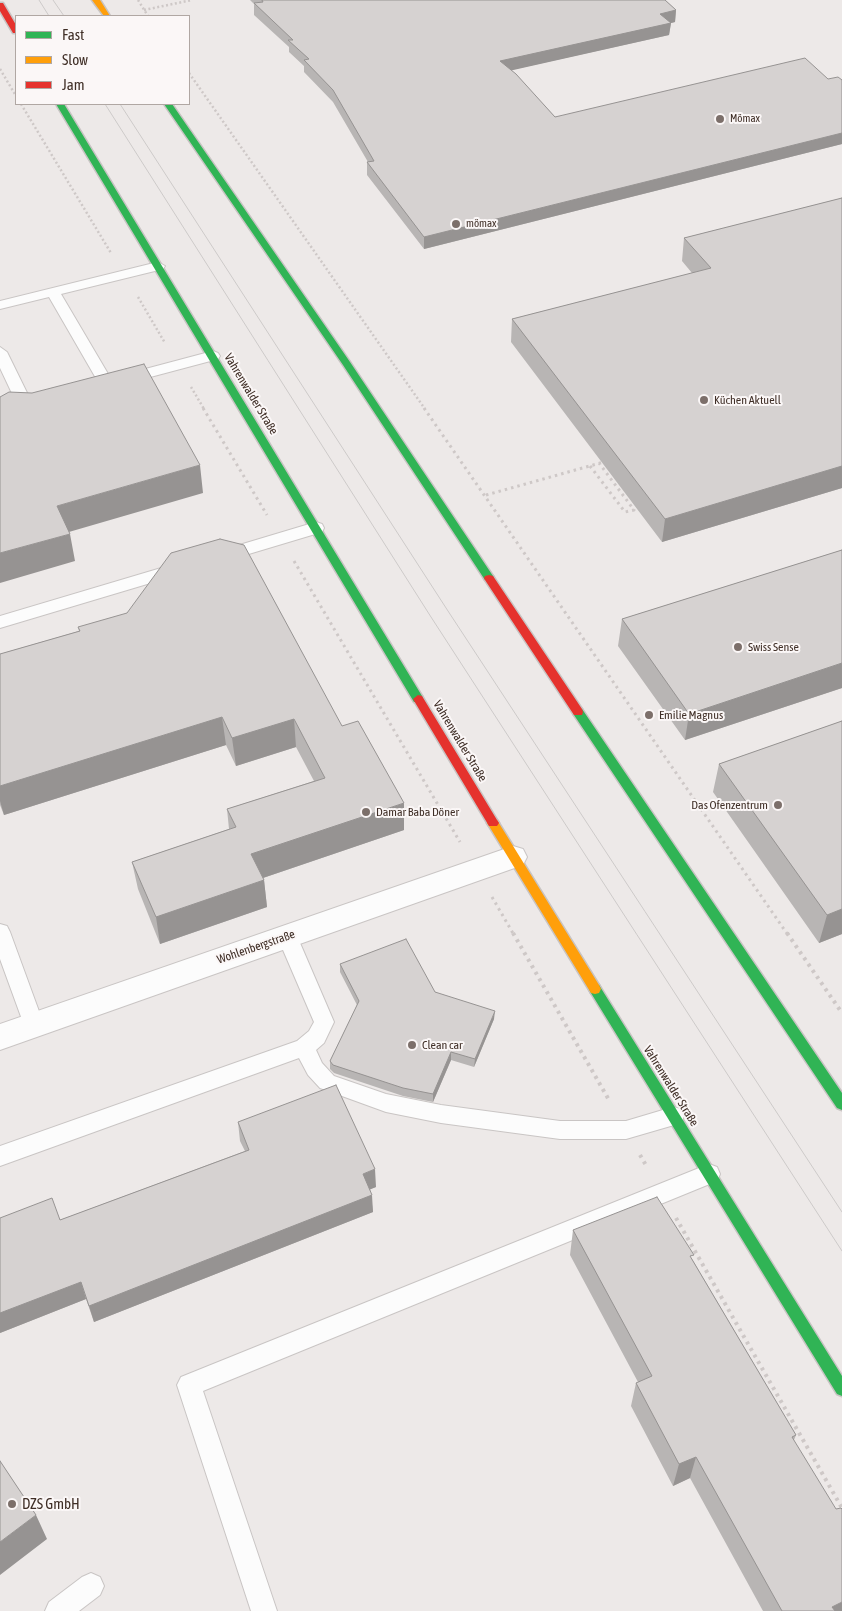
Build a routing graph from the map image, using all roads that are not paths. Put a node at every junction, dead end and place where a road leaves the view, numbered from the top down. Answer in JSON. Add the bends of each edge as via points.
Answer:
{"nodes":[{"id":1,"x":96,"y":0,"type":"edge"},
{"id":2,"x":0,"y":5,"type":"edge"},
{"id":3,"x":106,"y":15,"type":"edge"},
{"id":4,"x":15,"y":29,"type":"edge"},
{"id":5,"x":61,"y":105,"type":"edge"},
{"id":6,"x":169,"y":105,"type":"edge"},
{"id":7,"x":158,"y":266,"type":"junction"},
{"id":8,"x":53,"y":292,"type":"junction"},
{"id":9,"x":0,"y":305,"type":"edge"},
{"id":10,"x":0,"y":352,"type":"edge"},
{"id":11,"x":213,"y":356,"type":"junction"},
{"id":12,"x":106,"y":384,"type":"junction"},
{"id":13,"x":88,"y":389,"type":"edge"},
{"id":14,"x":43,"y":401,"type":"edge"},
{"id":15,"x":25,"y":405,"type":"junction"},
{"id":16,"x":0,"y":422,"type":"edge"},
{"id":17,"x":316,"y":528,"type":"junction"},
{"id":18,"x":0,"y":622,"type":"edge"},
{"id":19,"x":513,"y":857,"type":"junction"},
{"id":20,"x":0,"y":932,"type":"edge"},
{"id":21,"x":287,"y":936,"type":"junction"},
{"id":22,"x":34,"y":1025,"type":"junction"},
{"id":23,"x":0,"y":1037,"type":"edge"},
{"id":24,"x":304,"y":1047,"type":"junction"},
{"id":25,"x":842,"y":1104,"type":"edge"},
{"id":26,"x":673,"y":1116,"type":"junction"},
{"id":27,"x":0,"y":1156,"type":"edge"},
{"id":28,"x":709,"y":1174,"type":"junction"},
{"id":29,"x":842,"y":1389,"type":"edge"},
{"id":30,"x":91,"y":1586,"type":"dead end"},
{"id":31,"x":58,"y":1611,"type":"edge"},
{"id":32,"x":264,"y":1611,"type":"edge"}],
"edges":[{"from":1,"to":3,"type":"main road"},
{"from":2,"to":4,"type":"main road"},
{"from":5,"to":7,"type":"main road","name":"Vahrenwalder Straße"},
{"from":6,"to":25,"type":"main road","via":[[353,372]]},
{"from":7,"to":8,"type":"lane"},
{"from":7,"to":11,"type":"main road","name":"Vahrenwalder Straße"},
{"from":8,"to":9,"type":"lane"},
{"from":8,"to":12,"type":"lane"},
{"from":10,"to":15,"type":"lane"},
{"from":11,"to":12,"type":"lane"},
{"from":11,"to":17,"type":"main road","name":"Vahrenwalder Straße"},
{"from":12,"to":13,"type":"lane"},
{"from":14,"to":15,"type":"lane"},
{"from":15,"to":16,"type":"lane"},
{"from":17,"to":18,"type":"lane"},
{"from":17,"to":19,"type":"main road","name":"Vahrenwalder Straße"},
{"from":19,"to":21,"type":"street","name":"Wohlenbergstraße"},
{"from":19,"to":26,"type":"main road","name":"Vahrenwalder Straße"},
{"from":20,"to":22,"type":"lane"},
{"from":21,"to":22,"type":"street","name":"Wohlenbergstraße"},
{"from":21,"to":24,"type":"lane","via":[[324,1022],[317,1037]]},
{"from":22,"to":23,"type":"street","name":"Wohlenbergstraße"},
{"from":24,"to":26,"type":"lane","via":[[315,1069],[327,1082],[386,1103],[442,1114],[560,1130],[626,1130]]},
{"from":24,"to":27,"type":"lane"},
{"from":26,"to":28,"type":"main road","name":"Vahrenwalder Straße"},
{"from":28,"to":29,"type":"main road","name":"Vahrenwalder Straße"},
{"from":28,"to":32,"type":"lane","via":[[189,1385]]},
{"from":30,"to":31,"type":"lane"}]}
